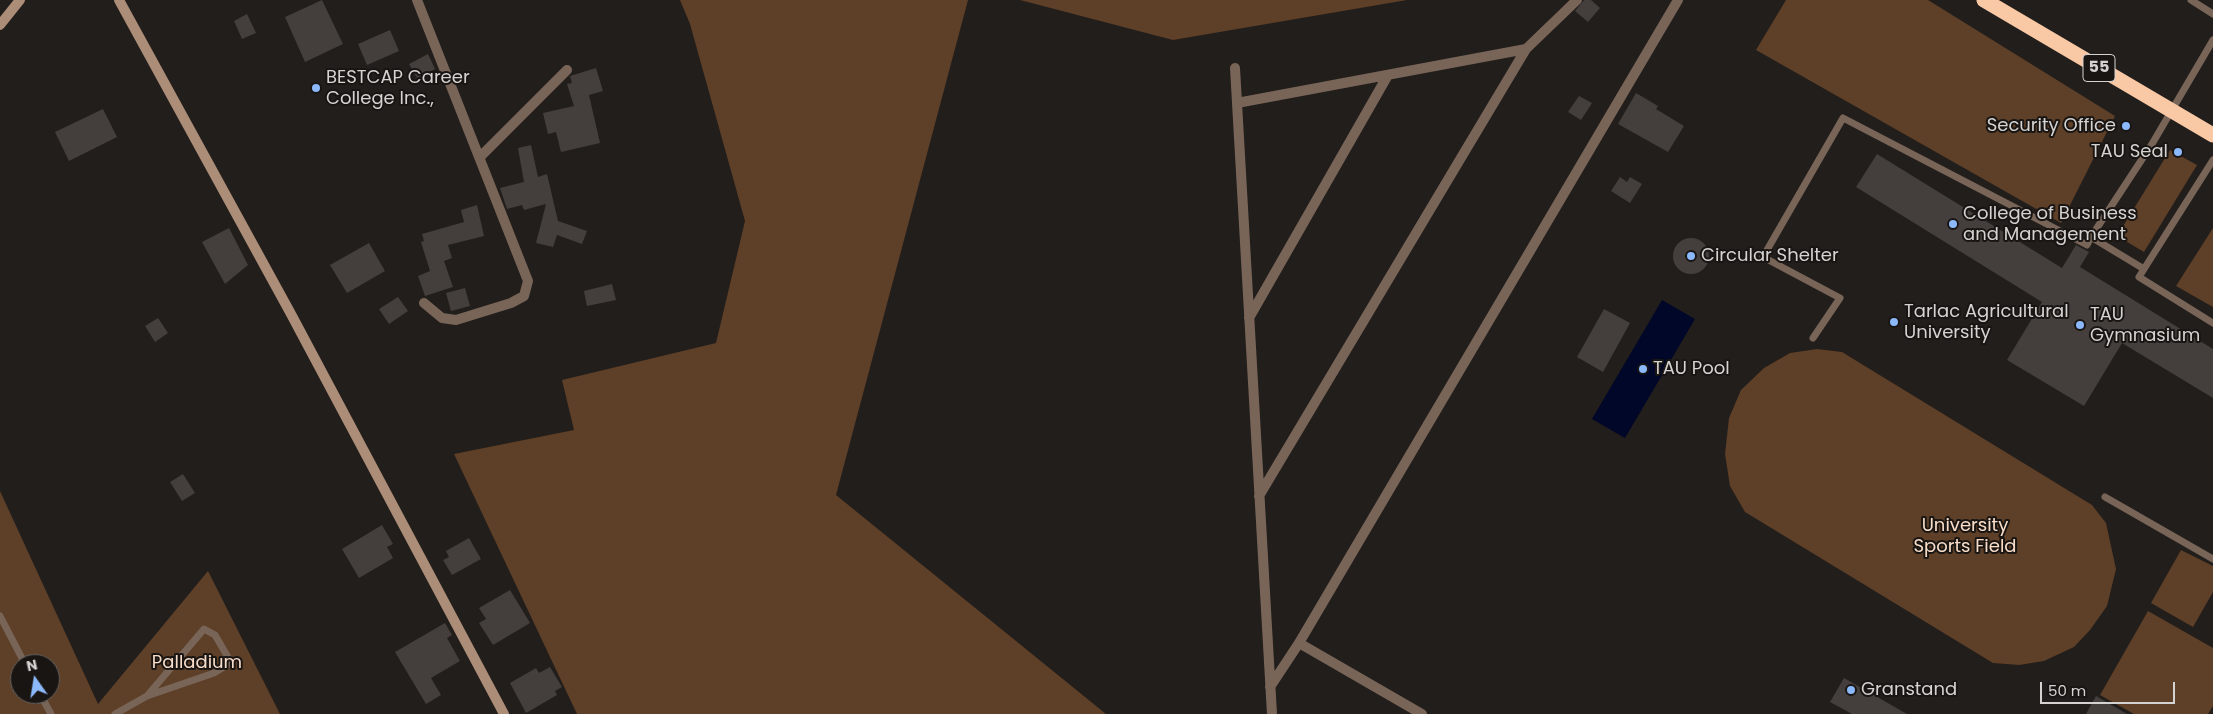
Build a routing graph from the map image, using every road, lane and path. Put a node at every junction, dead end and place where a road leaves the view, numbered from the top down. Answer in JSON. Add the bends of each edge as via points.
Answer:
{"nodes":[{"id":1,"x":20,"y":0,"type":"edge"},
{"id":2,"x":119,"y":0,"type":"edge"},
{"id":3,"x":417,"y":0,"type":"edge"},
{"id":4,"x":1577,"y":0,"type":"edge"},
{"id":5,"x":1678,"y":0,"type":"edge"},
{"id":6,"x":1984,"y":0,"type":"edge"},
{"id":7,"x":2191,"y":0,"type":"edge"},
{"id":8,"x":2213,"y":14,"type":"edge"},
{"id":9,"x":0,"y":25,"type":"edge"},
{"id":10,"x":2213,"y":40,"type":"edge"},
{"id":11,"x":1526,"y":49,"type":"junction"},
{"id":12,"x":1235,"y":68,"type":"dead end"},
{"id":13,"x":567,"y":70,"type":"dead end"},
{"id":14,"x":1388,"y":75,"type":"junction"},
{"id":15,"x":1237,"y":103,"type":"junction"},
{"id":16,"x":2172,"y":111,"type":"junction"},
{"id":17,"x":2213,"y":135,"type":"edge"},
{"id":18,"x":480,"y":156,"type":"junction"},
{"id":19,"x":2213,"y":160,"type":"edge"},
{"id":20,"x":2091,"y":237,"type":"junction"},
{"id":21,"x":2144,"y":269,"type":"junction"},
{"id":22,"x":424,"y":303,"type":"dead end"},
{"id":23,"x":1249,"y":318,"type":"junction"},
{"id":24,"x":2213,"y":322,"type":"edge"},
{"id":25,"x":1813,"y":338,"type":"dead end"},
{"id":26,"x":1260,"y":496,"type":"junction"},
{"id":27,"x":2105,"y":497,"type":"dead end"},
{"id":28,"x":2213,"y":559,"type":"edge"},
{"id":29,"x":0,"y":616,"type":"edge"},
{"id":30,"x":1300,"y":643,"type":"junction"},
{"id":31,"x":20,"y":654,"type":"edge"},
{"id":32,"x":1270,"y":687,"type":"junction"},
{"id":33,"x":147,"y":696,"type":"junction"},
{"id":34,"x":115,"y":714,"type":"edge"},
{"id":35,"x":504,"y":714,"type":"edge"},
{"id":36,"x":1272,"y":714,"type":"edge"},
{"id":37,"x":1422,"y":714,"type":"edge"}],
"edges":[{"from":1,"to":9,"type":"street"},
{"from":2,"to":35,"type":"street"},
{"from":3,"to":18,"type":"street"},
{"from":4,"to":11,"type":"street"},
{"from":5,"to":30,"type":"street"},
{"from":6,"to":16,"type":"highway","number":"55"},
{"from":7,"to":8,"type":"lane"},
{"from":10,"to":16,"type":"lane"},
{"from":11,"to":14,"type":"street"},
{"from":11,"to":26,"type":"street"},
{"from":12,"to":15,"type":"street"},
{"from":13,"to":18,"type":"street"},
{"from":14,"to":15,"type":"street"},
{"from":14,"to":23,"type":"street"},
{"from":15,"to":23,"type":"street"},
{"from":16,"to":17,"type":"highway","number":"55"},
{"from":16,"to":20,"type":"lane"},
{"from":18,"to":22,"type":"street","via":[[528,281],[524,296],[456,320],[442,318]]},
{"from":19,"to":21,"type":"lane"},
{"from":20,"to":21,"type":"lane"},
{"from":20,"to":25,"type":"lane","via":[[2087,245],[1843,118],[1763,258],[1840,298]]},
{"from":21,"to":24,"type":"lane","via":[[2139,277]]},
{"from":23,"to":26,"type":"street"},
{"from":26,"to":32,"type":"street"},
{"from":27,"to":28,"type":"lane"},
{"from":29,"to":31,"type":"lane"},
{"from":30,"to":32,"type":"street"},
{"from":30,"to":37,"type":"street"},
{"from":32,"to":36,"type":"street"},
{"from":33,"to":33,"type":"lane","via":[[204,629],[215,635],[229,659],[227,665]]},
{"from":33,"to":34,"type":"lane"}]}
